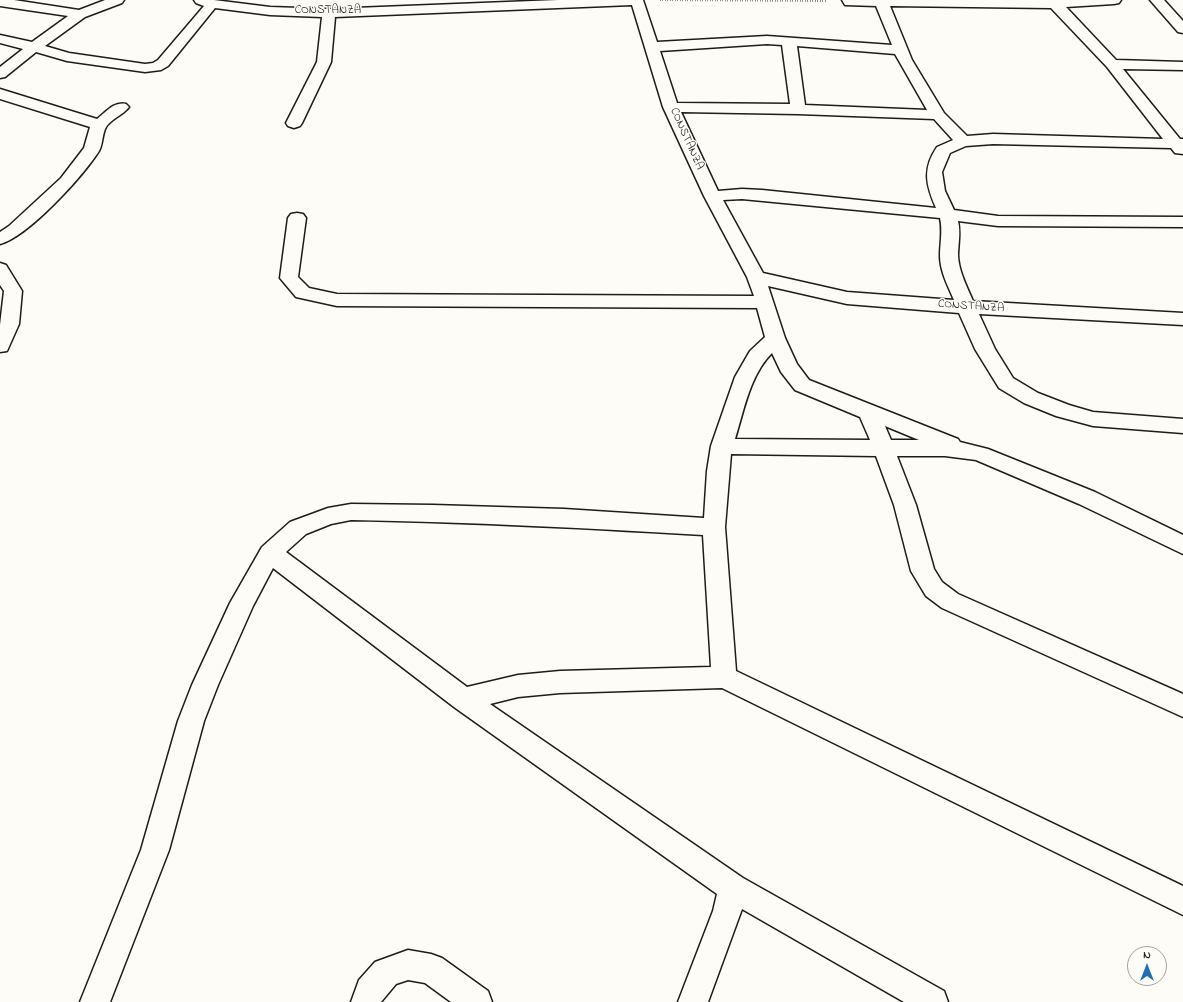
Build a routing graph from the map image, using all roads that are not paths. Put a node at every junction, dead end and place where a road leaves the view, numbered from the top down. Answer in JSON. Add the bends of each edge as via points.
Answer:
{"nodes":[{"id":1,"x":117,"y":0,"type":"edge"},
{"id":2,"x":638,"y":0,"type":"edge"},
{"id":3,"x":1114,"y":0,"type":"edge"},
{"id":4,"x":1157,"y":0,"type":"edge"},
{"id":5,"x":849,"y":1,"type":"edge"},
{"id":6,"x":0,"y":2,"type":"edge"},
{"id":7,"x":206,"y":2,"type":"edge"},
{"id":8,"x":881,"y":2,"type":"junction"},
{"id":9,"x":1053,"y":2,"type":"edge"},
{"id":10,"x":329,"y":13,"type":"junction"},
{"id":11,"x":80,"y":14,"type":"junction"},
{"id":12,"x":1183,"y":30,"type":"edge"},
{"id":13,"x":0,"y":38,"type":"edge"},
{"id":14,"x":789,"y":41,"type":"junction"},
{"id":15,"x":34,"y":46,"type":"junction"},
{"id":16,"x":651,"y":46,"type":"junction"},
{"id":17,"x":901,"y":50,"type":"junction"},
{"id":18,"x":1112,"y":64,"type":"junction"},
{"id":19,"x":1183,"y":66,"type":"edge"},
{"id":20,"x":0,"y":74,"type":"edge"},
{"id":21,"x":0,"y":94,"type":"edge"},
{"id":22,"x":121,"y":107,"type":"dead end"},
{"id":23,"x":672,"y":107,"type":"junction"},
{"id":24,"x":798,"y":109,"type":"junction"},
{"id":25,"x":938,"y":115,"type":"junction"},
{"id":26,"x":294,"y":123,"type":"dead end"},
{"id":27,"x":99,"y":125,"type":"junction"},
{"id":28,"x":963,"y":141,"type":"junction"},
{"id":29,"x":1180,"y":146,"type":"edge"},
{"id":30,"x":712,"y":196,"type":"junction"},
{"id":31,"x":948,"y":215,"type":"junction"},
{"id":32,"x":297,"y":218,"type":"dead end"},
{"id":33,"x":1183,"y":222,"type":"edge"},
{"id":34,"x":0,"y":239,"type":"edge"},
{"id":35,"x":0,"y":269,"type":"edge"},
{"id":36,"x":756,"y":277,"type":"junction"},
{"id":37,"x":765,"y":302,"type":"junction"},
{"id":38,"x":966,"y":307,"type":"junction"},
{"id":39,"x":1183,"y":319,"type":"edge"},
{"id":40,"x":775,"y":338,"type":"junction"},
{"id":41,"x":0,"y":346,"type":"edge"},
{"id":42,"x":868,"y":412,"type":"junction"},
{"id":43,"x":1183,"y":426,"type":"edge"},
{"id":44,"x":722,"y":446,"type":"junction"},
{"id":45,"x":884,"y":448,"type":"junction"},
{"id":46,"x":966,"y":450,"type":"junction"},
{"id":47,"x":714,"y":526,"type":"junction"},
{"id":48,"x":1183,"y":545,"type":"edge"},
{"id":49,"x":270,"y":552,"type":"junction"},
{"id":50,"x":724,"y":677,"type":"junction"},
{"id":51,"x":463,"y":699,"type":"junction"},
{"id":52,"x":1183,"y":706,"type":"edge"},
{"id":53,"x":733,"y":888,"type":"junction"},
{"id":54,"x":1183,"y":900,"type":"edge"},
{"id":55,"x":95,"y":1002,"type":"edge"},
{"id":56,"x":366,"y":1002,"type":"edge"},
{"id":57,"x":477,"y":1002,"type":"edge"},
{"id":58,"x":694,"y":1002,"type":"edge"},
{"id":59,"x":933,"y":1002,"type":"edge"}],
"edges":[{"from":1,"to":11,"type":"street"},
{"from":2,"to":10,"type":"street","name":"CONSTANZA"},
{"from":2,"to":16,"type":"street","name":"CONSTANZA"},
{"from":3,"to":9,"type":"street"},
{"from":4,"to":12,"type":"street"},
{"from":5,"to":8,"type":"street"},
{"from":6,"to":11,"type":"street"},
{"from":7,"to":10,"type":"street","name":"CONSTANZA","via":[[270,11]]},
{"from":7,"to":15,"type":"street","via":[[163,63],[156,67],[145,68],[67,58]]},
{"from":8,"to":9,"type":"street"},
{"from":8,"to":17,"type":"street"},
{"from":9,"to":18,"type":"street"},
{"from":10,"to":26,"type":"street","via":[[324,62]]},
{"from":11,"to":15,"type":"street"},
{"from":13,"to":15,"type":"street"},
{"from":14,"to":16,"type":"street"},
{"from":14,"to":17,"type":"street"},
{"from":14,"to":24,"type":"street"},
{"from":15,"to":20,"type":"street"},
{"from":16,"to":23,"type":"street","name":"CONSTANZA"},
{"from":17,"to":25,"type":"street"},
{"from":18,"to":19,"type":"street"},
{"from":18,"to":29,"type":"street"},
{"from":21,"to":27,"type":"street"},
{"from":22,"to":27,"type":"street"},
{"from":23,"to":24,"type":"street"},
{"from":23,"to":30,"type":"street","name":"CONSTANZA"},
{"from":24,"to":25,"type":"street"},
{"from":25,"to":28,"type":"street"},
{"from":27,"to":34,"type":"street","via":[[92,149],[67,182],[15,230]]},
{"from":28,"to":29,"type":"street","via":[[1001,139]]},
{"from":28,"to":31,"type":"street","via":[[943,150],[934,172],[937,191]]},
{"from":30,"to":31,"type":"street","via":[[762,195]]},
{"from":30,"to":36,"type":"street","name":"CONSTANZA"},
{"from":31,"to":33,"type":"street","via":[[998,221]]},
{"from":31,"to":38,"type":"street","via":[[951,228],[949,257],[954,279]]},
{"from":32,"to":37,"type":"street","via":[[289,278],[303,293],[337,300]]},
{"from":35,"to":41,"type":"street","via":[[13,291],[10,324]]},
{"from":36,"to":37,"type":"street"},
{"from":36,"to":38,"type":"street","name":"CONSTANZA","via":[[847,298]]},
{"from":37,"to":40,"type":"street"},
{"from":38,"to":39,"type":"street","name":"CONSTANZA"},
{"from":38,"to":43,"type":"street","via":[[988,354],[1006,383],[1031,398],[1063,411],[1093,419]]},
{"from":40,"to":42,"type":"street","via":[[788,367],[802,385]]},
{"from":40,"to":44,"type":"street","via":[[756,356],[750,366]]},
{"from":42,"to":45,"type":"street"},
{"from":42,"to":46,"type":"street"},
{"from":44,"to":45,"type":"street"},
{"from":44,"to":47,"type":"street"},
{"from":45,"to":46,"type":"street"},
{"from":45,"to":52,"type":"street","via":[[905,505],[923,571],[934,589],[950,601]]},
{"from":46,"to":48,"type":"street","via":[[1087,498]]},
{"from":47,"to":49,"type":"street","via":[[564,518],[351,512],[307,523]]},
{"from":47,"to":50,"type":"street"},
{"from":49,"to":51,"type":"street"},
{"from":49,"to":55,"type":"street","via":[[242,603],[191,721],[155,850]]},
{"from":50,"to":51,"type":"street","via":[[560,682],[518,686]]},
{"from":50,"to":54,"type":"street"},
{"from":51,"to":53,"type":"street"},
{"from":53,"to":58,"type":"street"},
{"from":53,"to":59,"type":"street"},
{"from":56,"to":57,"type":"street","via":[[370,991],[386,973],[408,965],[431,969]]}]}
